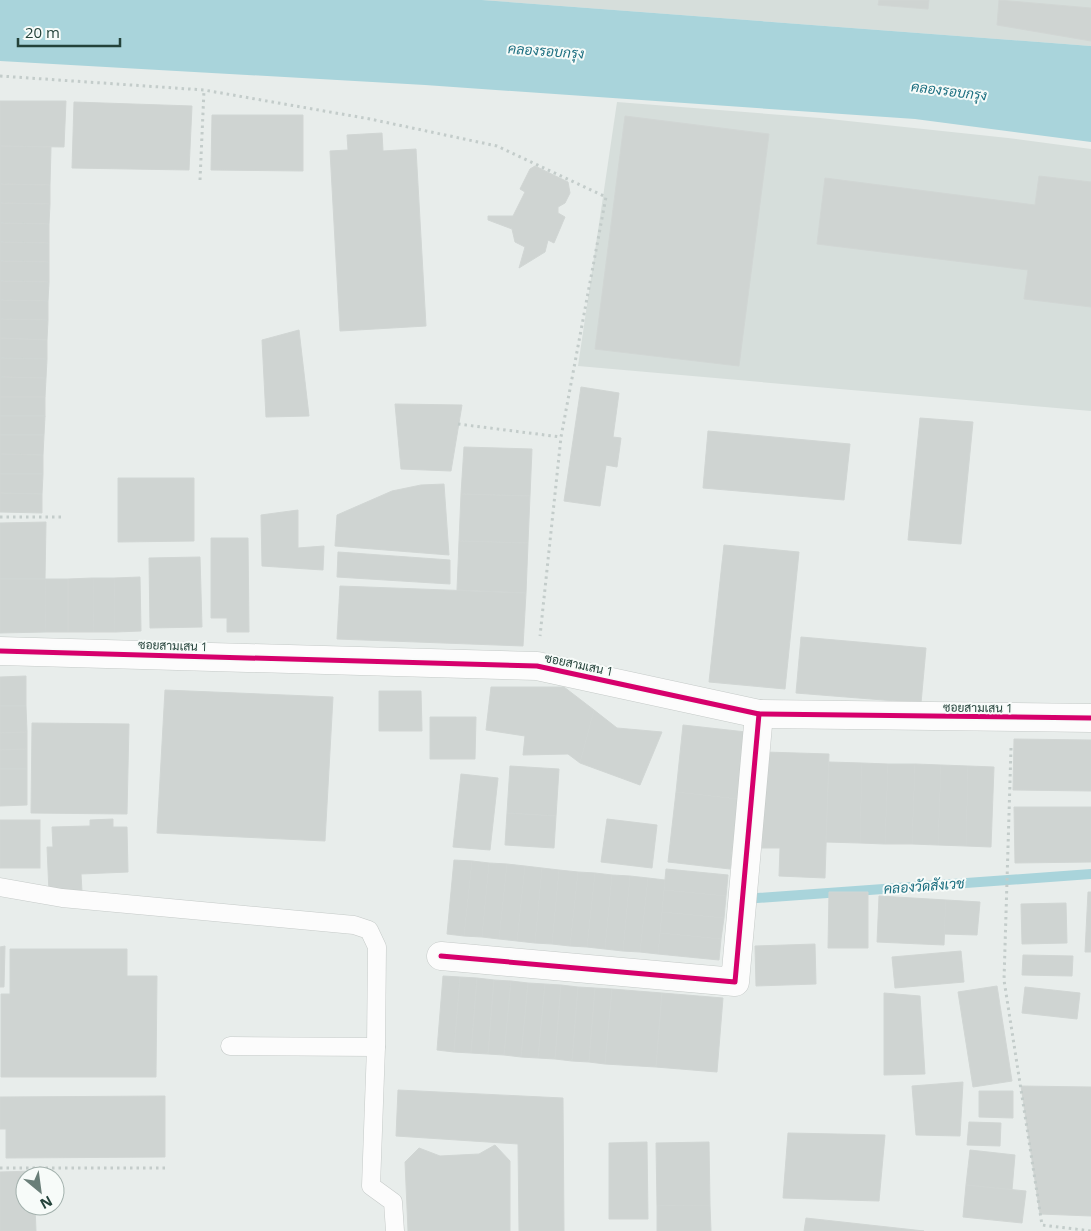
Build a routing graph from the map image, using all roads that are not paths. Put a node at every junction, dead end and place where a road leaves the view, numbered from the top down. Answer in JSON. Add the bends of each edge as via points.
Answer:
{"nodes":[{"id":1,"x":0,"y":651,"type":"edge"},
{"id":2,"x":760,"y":714,"type":"junction"},
{"id":3,"x":1091,"y":718,"type":"edge"},
{"id":4,"x":0,"y":887,"type":"edge"},
{"id":5,"x":441,"y":956,"type":"dead end"},
{"id":6,"x":230,"y":1046,"type":"dead end"},
{"id":7,"x":376,"y":1047,"type":"junction"},
{"id":8,"x":395,"y":1231,"type":"edge"}],
"edges":[{"from":1,"to":2,"type":"street","name":"ซอยสามเสน 1","via":[[537,666]]},
{"from":2,"to":3,"type":"street","name":"ซอยสามเสน 1"},
{"from":2,"to":5,"type":"street","via":[[735,982]]},
{"from":4,"to":7,"type":"lane","via":[[62,898],[354,925],[368,930],[377,947]]},
{"from":6,"to":7,"type":"lane"},
{"from":7,"to":8,"type":"lane","via":[[372,1186],[393,1202]]}]}
